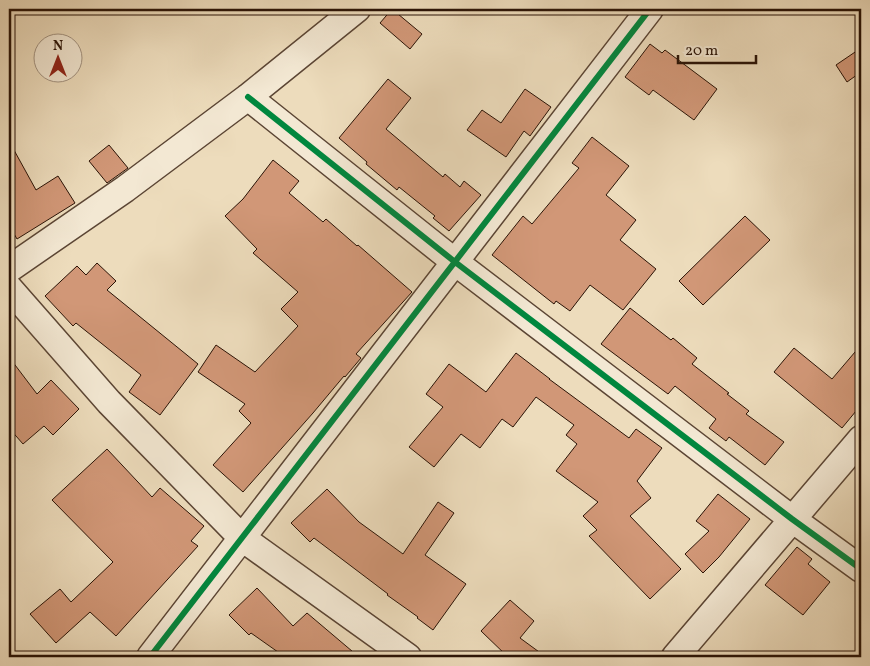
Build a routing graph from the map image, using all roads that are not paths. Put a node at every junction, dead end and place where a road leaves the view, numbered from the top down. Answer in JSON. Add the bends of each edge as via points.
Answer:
{"nodes":[{"id":1,"x":357,"y":9,"type":"edge"},
{"id":2,"x":650,"y":9,"type":"edge"},
{"id":3,"x":248,"y":97,"type":"junction"},
{"id":4,"x":455,"y":262,"type":"junction"},
{"id":5,"x":9,"y":268,"type":"edge"},
{"id":6,"x":9,"y":288,"type":"edge"},
{"id":7,"x":861,"y":439,"type":"edge"},
{"id":8,"x":792,"y":519,"type":"junction"},
{"id":9,"x":242,"y":538,"type":"junction"},
{"id":10,"x":861,"y":569,"type":"edge"},
{"id":11,"x":150,"y":657,"type":"edge"},
{"id":12,"x":408,"y":657,"type":"edge"},
{"id":13,"x":675,"y":657,"type":"edge"}],
"edges":[{"from":1,"to":3,"type":"street"},
{"from":2,"to":4,"type":"street"},
{"from":3,"to":4,"type":"street"},
{"from":3,"to":5,"type":"street","via":[[125,189]]},
{"from":4,"to":8,"type":"street"},
{"from":4,"to":9,"type":"street"},
{"from":6,"to":9,"type":"street","via":[[109,402]]},
{"from":7,"to":8,"type":"street"},
{"from":8,"to":10,"type":"street"},
{"from":8,"to":13,"type":"street"},
{"from":9,"to":11,"type":"street"},
{"from":9,"to":12,"type":"street"}]}
